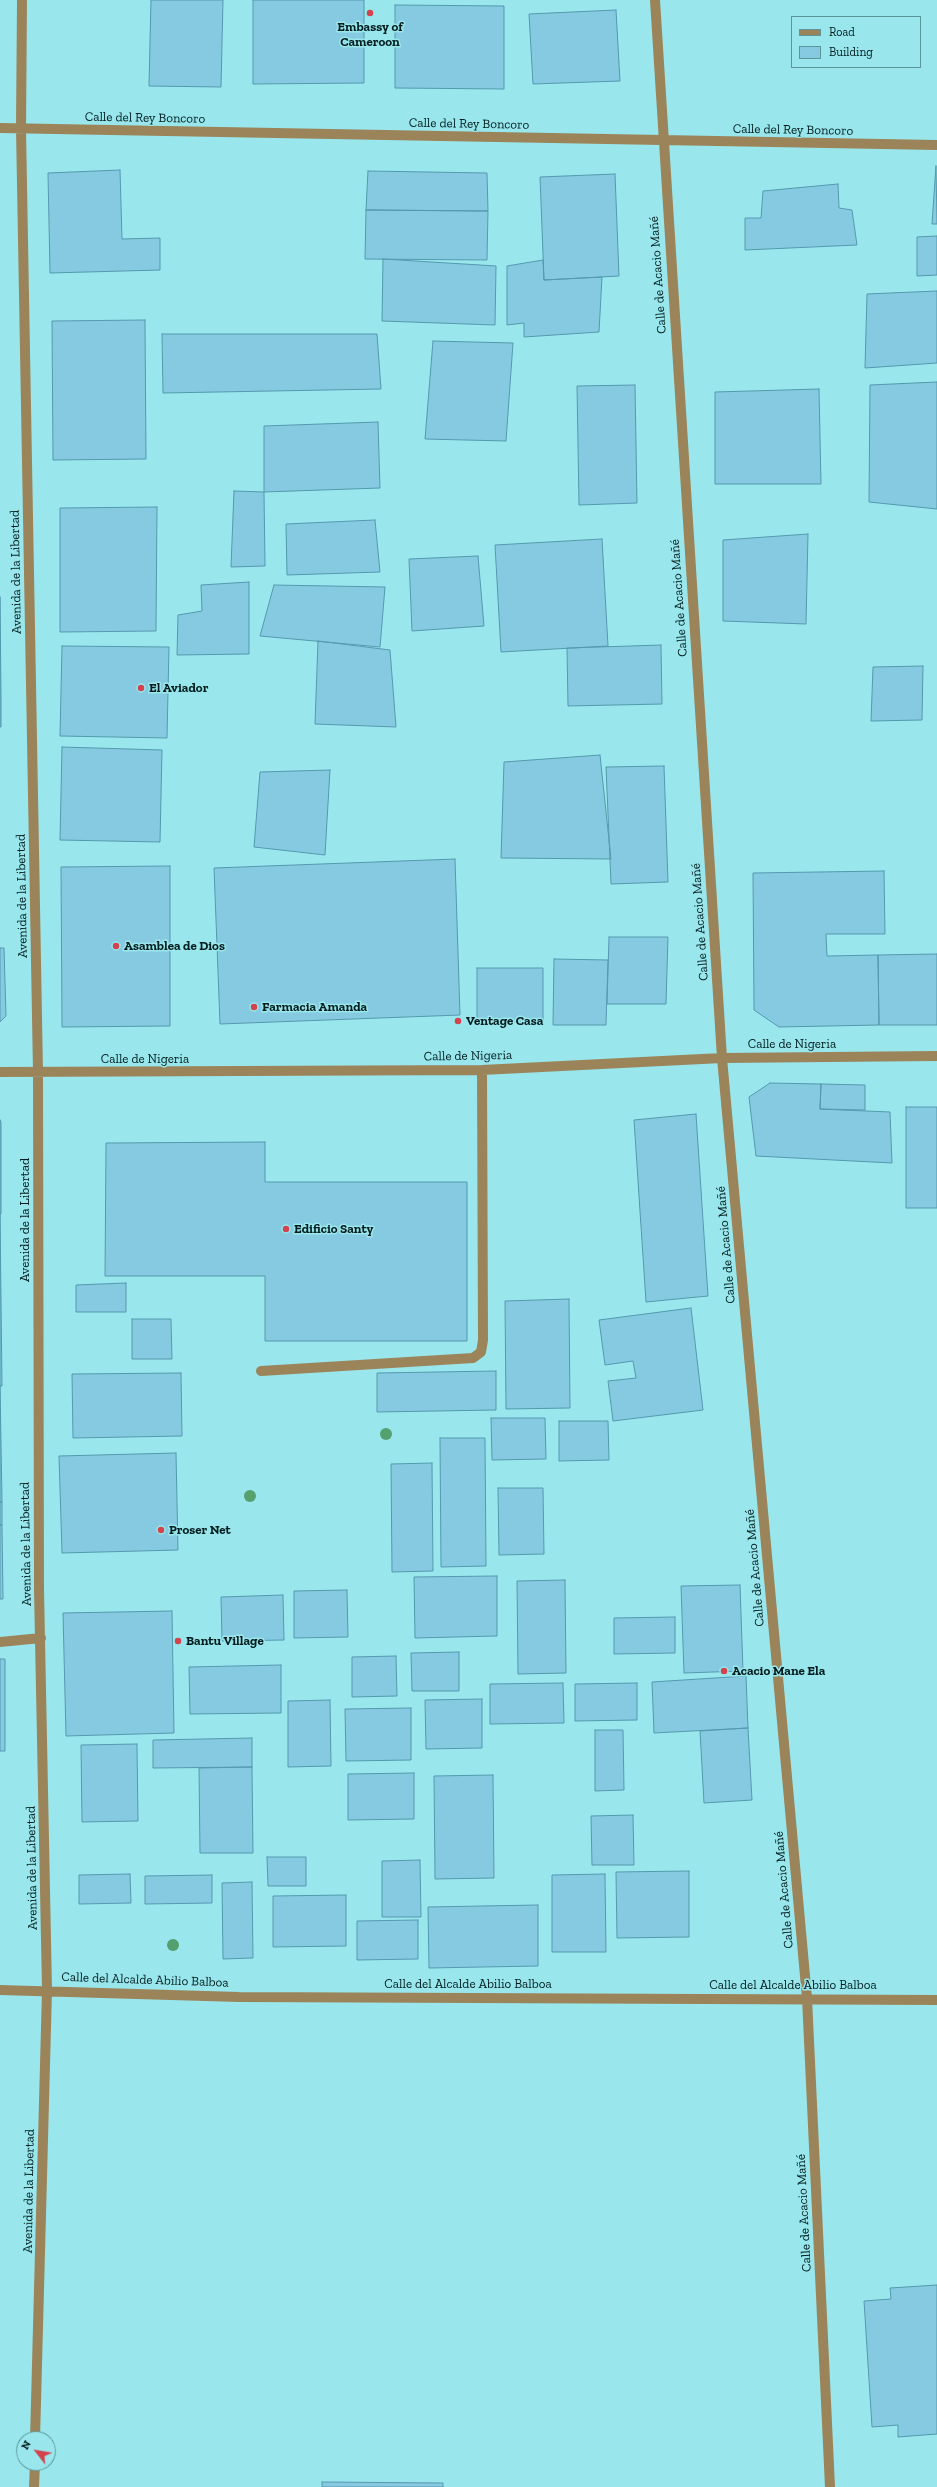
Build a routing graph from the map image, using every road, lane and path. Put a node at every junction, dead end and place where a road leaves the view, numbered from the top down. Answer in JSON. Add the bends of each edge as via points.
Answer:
{"nodes":[{"id":1,"x":22,"y":0,"type":"edge"},
{"id":2,"x":655,"y":0,"type":"edge"},
{"id":3,"x":0,"y":128,"type":"edge"},
{"id":4,"x":21,"y":129,"type":"junction"},
{"id":5,"x":662,"y":140,"type":"junction"},
{"id":6,"x":937,"y":145,"type":"edge"},
{"id":7,"x":937,"y":1056,"type":"edge"},
{"id":8,"x":722,"y":1058,"type":"junction"},
{"id":9,"x":482,"y":1070,"type":"junction"},
{"id":10,"x":0,"y":1072,"type":"edge"},
{"id":11,"x":38,"y":1072,"type":"junction"},
{"id":12,"x":261,"y":1371,"type":"dead end"},
{"id":13,"x":41,"y":1638,"type":"junction"},
{"id":14,"x":0,"y":1642,"type":"edge"},
{"id":15,"x":0,"y":1990,"type":"edge"},
{"id":16,"x":47,"y":1990,"type":"junction"},
{"id":17,"x":807,"y":1998,"type":"junction"},
{"id":18,"x":937,"y":2000,"type":"edge"},
{"id":19,"x":35,"y":2431,"type":"edge"},
{"id":20,"x":35,"y":2471,"type":"edge"},
{"id":21,"x":34,"y":2487,"type":"edge"},
{"id":22,"x":830,"y":2487,"type":"edge"}],
"edges":[{"from":1,"to":4,"type":"street","name":"Avenida de la Libertad"},
{"from":2,"to":5,"type":"street","name":"Calle de Acacio Mañé"},
{"from":3,"to":4,"type":"street","name":"Calle del Rey Boncoro"},
{"from":4,"to":5,"type":"street","name":"Calle del Rey Boncoro"},
{"from":4,"to":11,"type":"street","name":"Avenida de la Libertad"},
{"from":5,"to":6,"type":"street","name":"Calle del Rey Boncoro"},
{"from":5,"to":8,"type":"street","name":"Calle de Acacio Mañé"},
{"from":7,"to":8,"type":"street","name":"Calle de Nigeria"},
{"from":8,"to":9,"type":"street","name":"Calle de Nigeria"},
{"from":8,"to":17,"type":"street","name":"Calle de Acacio Mañé"},
{"from":9,"to":11,"type":"street","name":"Calle de Nigeria"},
{"from":9,"to":12,"type":"street","via":[[481,1352],[473,1358]]},
{"from":10,"to":11,"type":"street","name":"Calle de Nigeria"},
{"from":11,"to":13,"type":"street","name":"Avenida de la Libertad"},
{"from":13,"to":14,"type":"street"},
{"from":13,"to":16,"type":"street","name":"Avenida de la Libertad"},
{"from":15,"to":16,"type":"street","name":"Calle del Alcalde Abilio Balboa"},
{"from":16,"to":17,"type":"street","name":"Calle del Alcalde Abilio Balboa","via":[[239,1997]]},
{"from":16,"to":19,"type":"street","name":"Avenida de la Libertad"},
{"from":17,"to":18,"type":"street","name":"Calle del Alcalde Abilio Balboa"},
{"from":17,"to":22,"type":"street","name":"Calle de Acacio Mañé"},
{"from":20,"to":21,"type":"street"}]}
